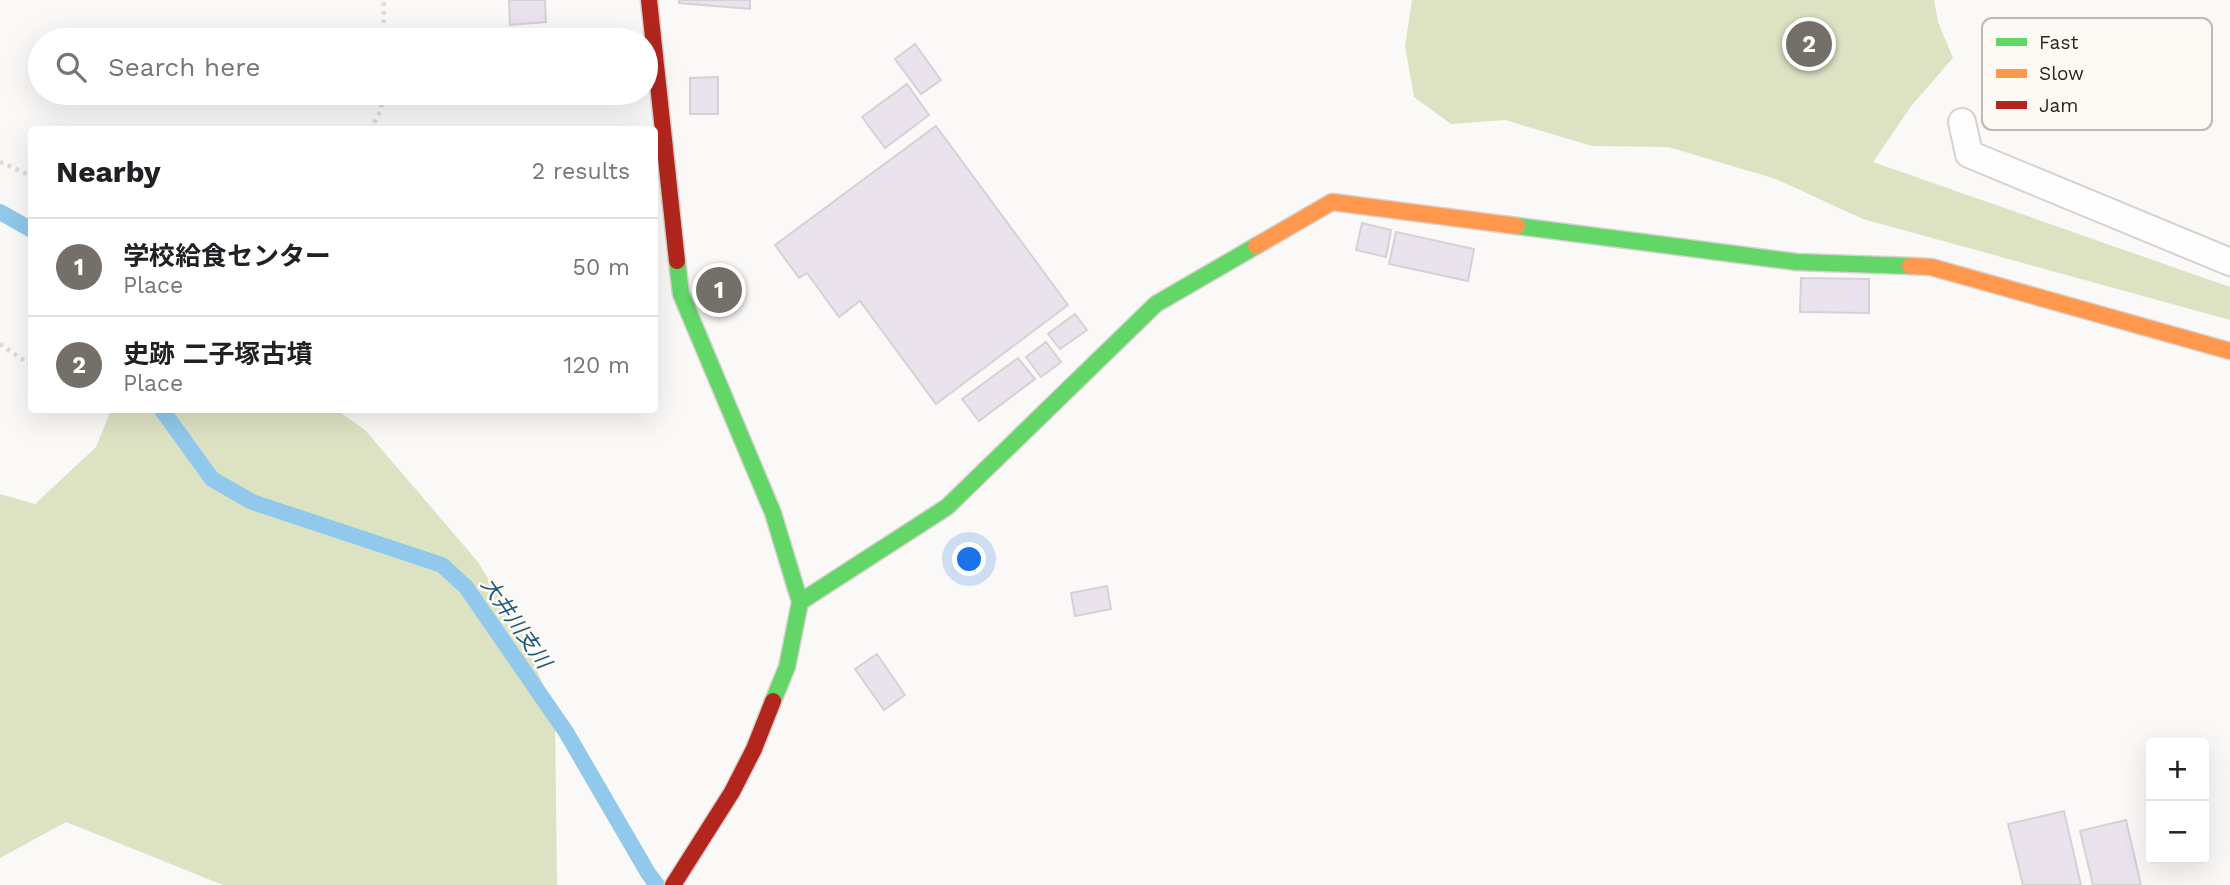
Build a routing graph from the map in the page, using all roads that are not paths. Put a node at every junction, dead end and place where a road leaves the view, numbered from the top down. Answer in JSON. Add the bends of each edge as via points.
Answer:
{"nodes":[{"id":1,"x":649,"y":0,"type":"edge"},
{"id":2,"x":652,"y":28,"type":"edge"},
{"id":3,"x":658,"y":83,"type":"edge"},
{"id":4,"x":1962,"y":122,"type":"dead end"},
{"id":5,"x":2230,"y":262,"type":"edge"},
{"id":6,"x":2230,"y":351,"type":"edge"},
{"id":7,"x":800,"y":602,"type":"junction"},
{"id":8,"x":673,"y":885,"type":"edge"}],
"edges":[{"from":1,"to":2,"type":"street"},
{"from":3,"to":7,"type":"street","via":[[681,294],[773,513]]},
{"from":4,"to":5,"type":"lane","via":[[1969,154]]},
{"from":6,"to":7,"type":"street","via":[[1931,267],[1797,262],[1332,202],[1156,304],[947,507]]},
{"from":7,"to":8,"type":"street","via":[[787,667],[754,749]]}]}
